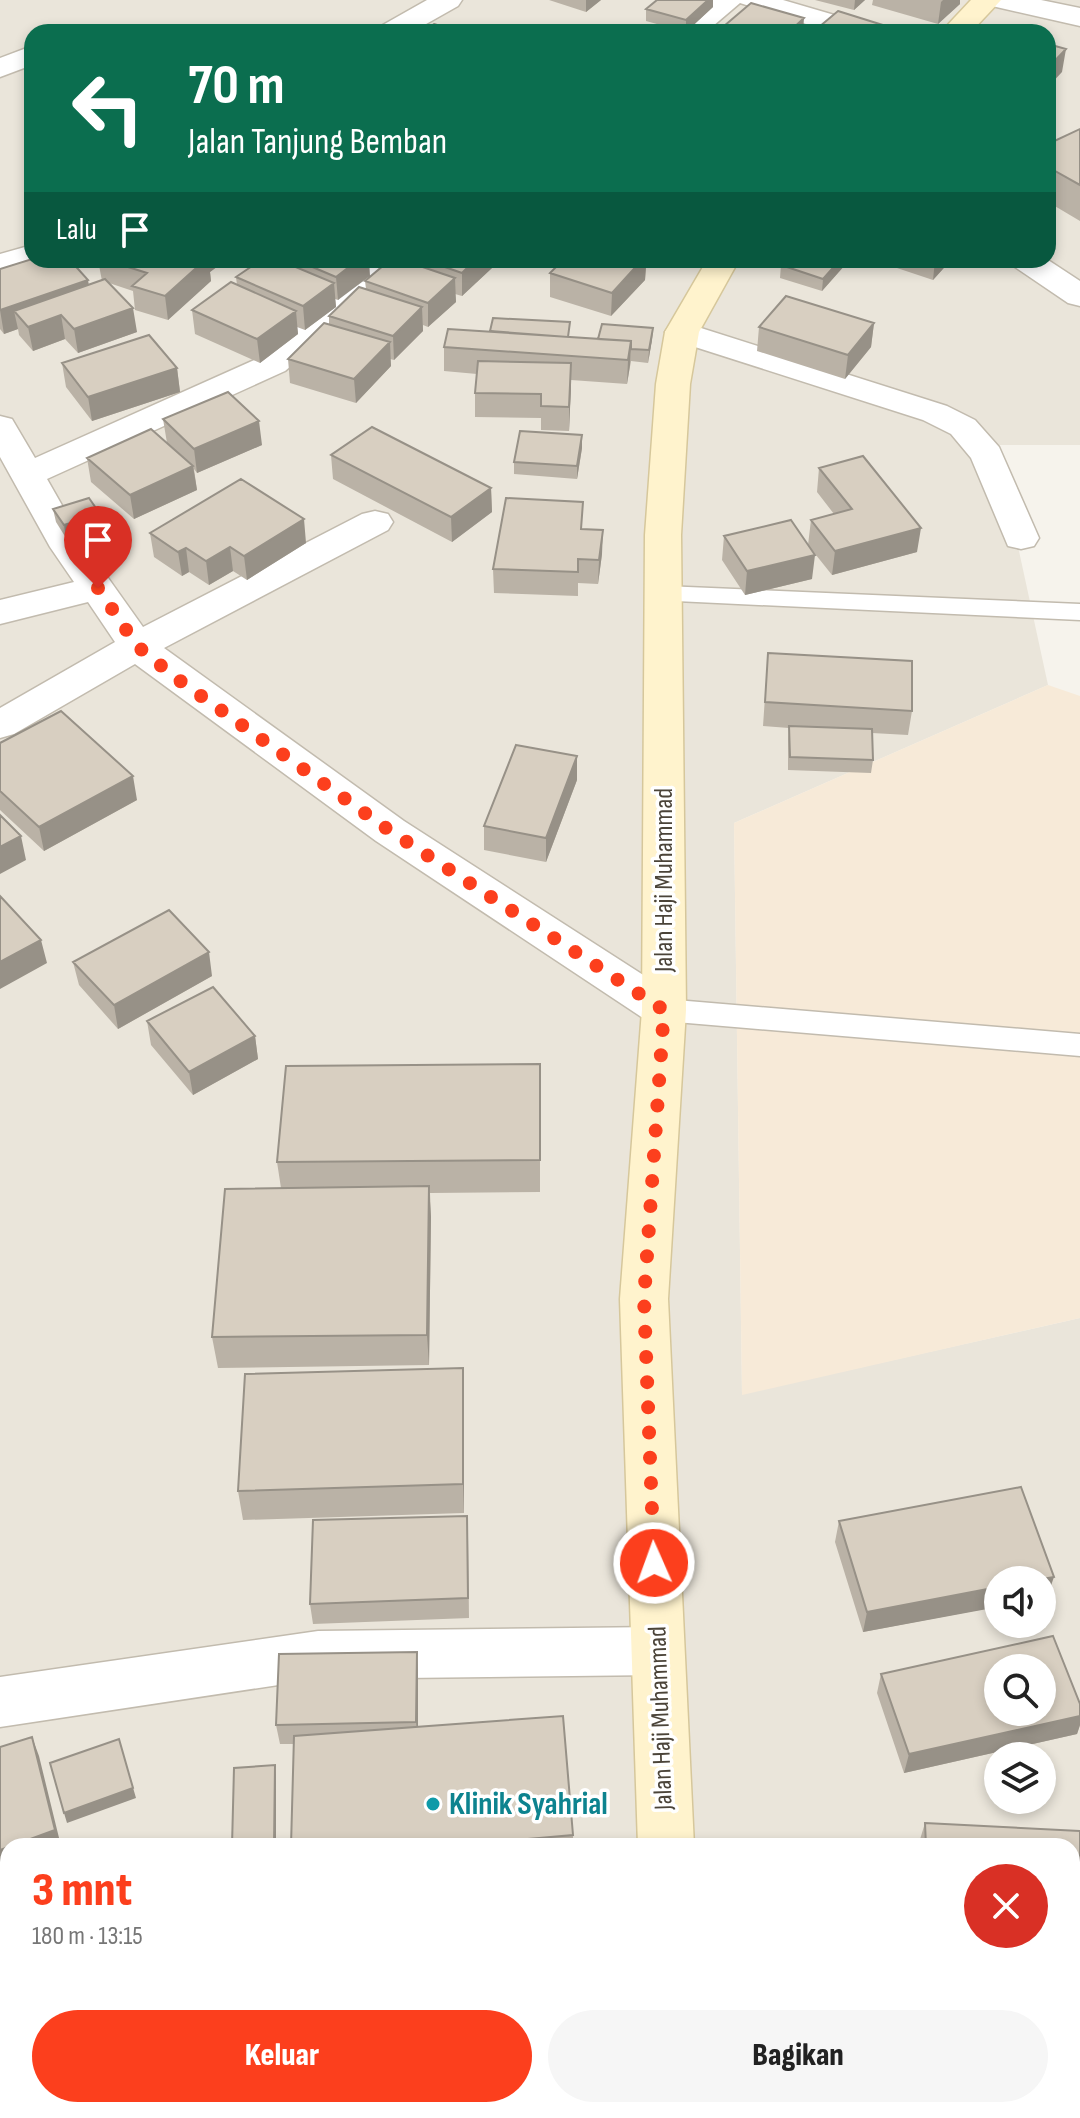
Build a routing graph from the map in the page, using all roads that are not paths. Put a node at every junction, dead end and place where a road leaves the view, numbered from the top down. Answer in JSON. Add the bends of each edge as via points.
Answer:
{"nodes":[{"id":1,"x":448,"y":0,"type":"edge"},
{"id":2,"x":728,"y":0,"type":"edge"},
{"id":3,"x":752,"y":0,"type":"edge"},
{"id":4,"x":987,"y":0,"type":"edge"},
{"id":5,"x":1002,"y":0,"type":"edge"},
{"id":6,"x":1080,"y":17,"type":"edge"},
{"id":7,"x":405,"y":24,"type":"edge"},
{"id":8,"x":699,"y":24,"type":"edge"},
{"id":9,"x":834,"y":24,"type":"edge"},
{"id":10,"x":963,"y":24,"type":"edge"},
{"id":11,"x":24,"y":58,"type":"edge"},
{"id":12,"x":0,"y":68,"type":"edge"},
{"id":13,"x":24,"y":257,"type":"edge"},
{"id":14,"x":0,"y":264,"type":"edge"},
{"id":15,"x":389,"y":268,"type":"edge"},
{"id":16,"x":718,"y":268,"type":"edge"},
{"id":17,"x":1038,"y":268,"type":"edge"},
{"id":18,"x":1080,"y":296,"type":"edge"},
{"id":19,"x":682,"y":332,"type":"junction"},
{"id":20,"x":0,"y":426,"type":"edge"},
{"id":21,"x":27,"y":475,"type":"junction"},
{"id":22,"x":375,"y":522,"type":"dead end"},
{"id":23,"x":1021,"y":538,"type":"dead end"},
{"id":24,"x":98,"y":588,"type":"junction"},
{"id":25,"x":664,"y":594,"type":"junction"},
{"id":26,"x":0,"y":612,"type":"edge"},
{"id":27,"x":1080,"y":612,"type":"edge"},
{"id":28,"x":137,"y":646,"type":"junction"},
{"id":29,"x":0,"y":725,"type":"edge"},
{"id":30,"x":664,"y":1010,"type":"junction"},
{"id":31,"x":1080,"y":1045,"type":"edge"},
{"id":32,"x":658,"y":1651,"type":"junction"},
{"id":33,"x":0,"y":1702,"type":"edge"},
{"id":34,"x":666,"y":1838,"type":"edge"}],
"edges":[{"from":1,"to":7,"type":"street"},
{"from":2,"to":8,"type":"street"},
{"from":3,"to":9,"type":"street"},
{"from":4,"to":10,"type":"street"},
{"from":5,"to":6,"type":"street"},
{"from":11,"to":12,"type":"street"},
{"from":13,"to":14,"type":"street"},
{"from":15,"to":21,"type":"street","via":[[273,364]]},
{"from":16,"to":19,"type":"street","name":"Jalan Haji Muhammad"},
{"from":17,"to":18,"type":"street"},
{"from":19,"to":23,"type":"street","via":[[935,413],[963,427],[987,455]]},
{"from":19,"to":25,"type":"street","name":"Jalan Haji Muhammad","via":[[667,455]]},
{"from":20,"to":21,"type":"street"},
{"from":21,"to":24,"type":"street"},
{"from":22,"to":28,"type":"street"},
{"from":24,"to":26,"type":"street"},
{"from":24,"to":28,"type":"street"},
{"from":25,"to":27,"type":"lane"},
{"from":25,"to":30,"type":"street","name":"Jalan Haji Muhammad"},
{"from":28,"to":29,"type":"street"},
{"from":28,"to":30,"type":"street","via":[[390,831]]},
{"from":30,"to":31,"type":"lane"},
{"from":30,"to":32,"type":"street","name":"Jalan Haji Muhammad","via":[[644,1299]]},
{"from":32,"to":33,"type":"street","via":[[318,1655]]},
{"from":32,"to":34,"type":"street","name":"Jalan Haji Muhammad"}]}
